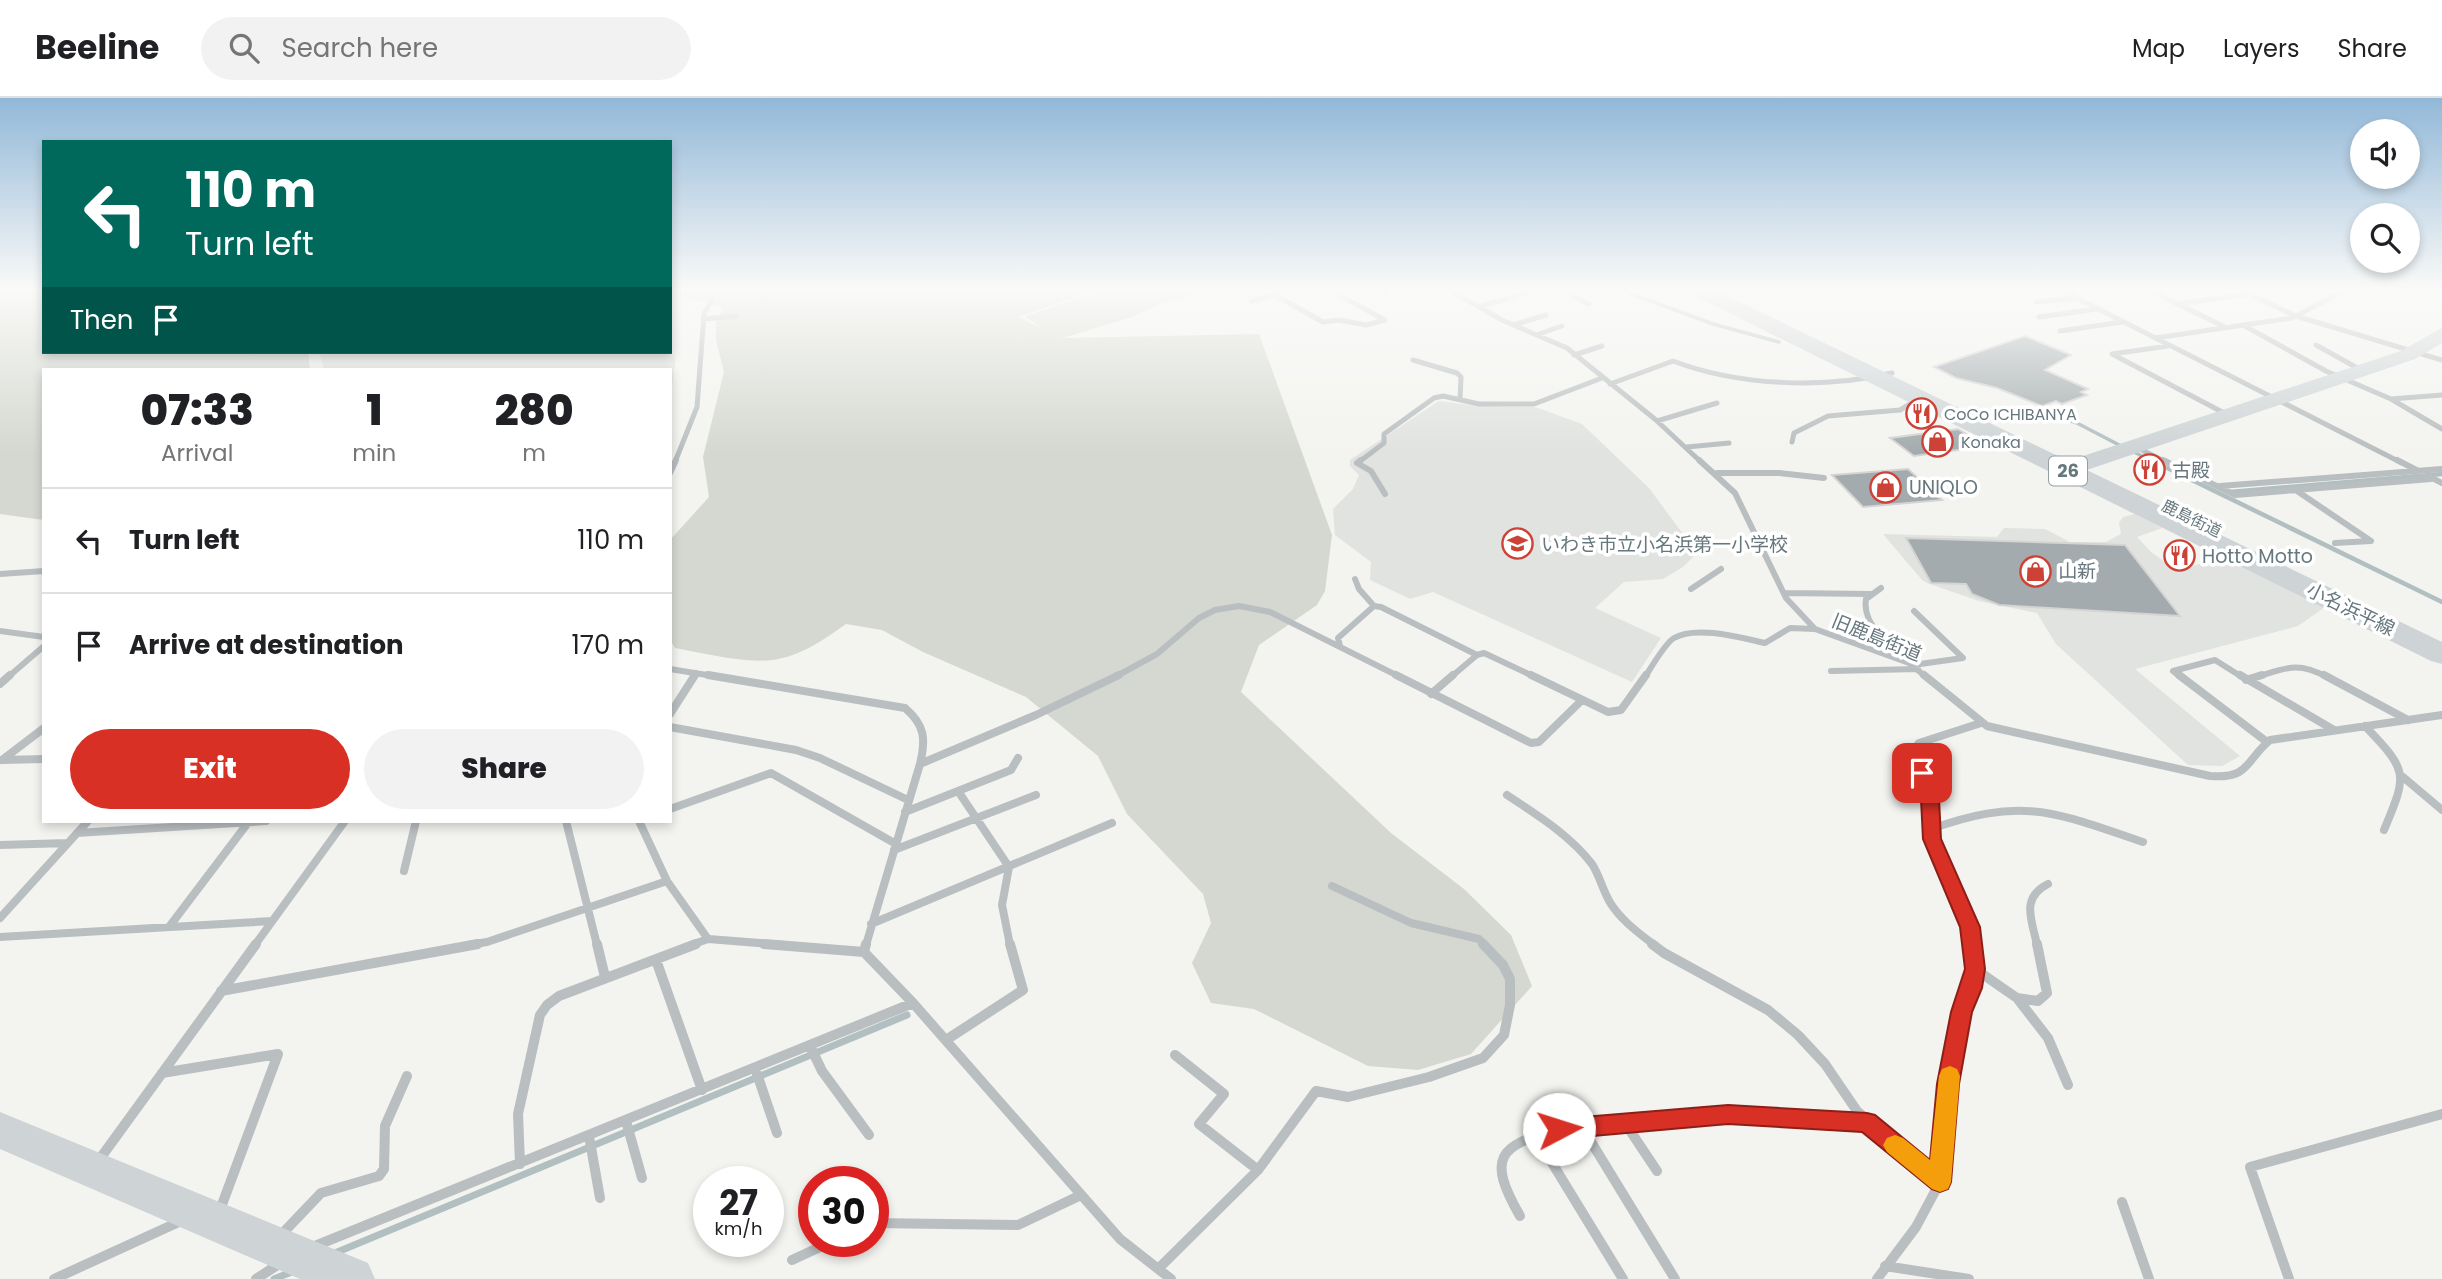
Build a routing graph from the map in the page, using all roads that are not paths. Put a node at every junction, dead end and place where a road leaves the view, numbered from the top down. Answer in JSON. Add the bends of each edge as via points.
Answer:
{"nodes":[{"id":1,"x":702,"y":343,"type":"edge"},
{"id":2,"x":1558,"y":343,"type":"edge"},
{"id":3,"x":1814,"y":343,"type":"edge"},
{"id":4,"x":1822,"y":343,"type":"edge"},
{"id":5,"x":2163,"y":343,"type":"edge"},
{"id":6,"x":2283,"y":343,"type":"edge"},
{"id":7,"x":2386,"y":343,"type":"edge"},
{"id":8,"x":2429,"y":343,"type":"edge"},
{"id":9,"x":2316,"y":345,"type":"dead end"},
{"id":10,"x":1602,"y":346,"type":"dead end"},
{"id":11,"x":2168,"y":346,"type":"junction"},
{"id":12,"x":2416,"y":352,"type":"junction"},
{"id":13,"x":1574,"y":355,"type":"junction"},
{"id":14,"x":1413,"y":360,"type":"dead end"},
{"id":15,"x":2442,"y":360,"type":"edge"},
{"id":16,"x":2352,"y":374,"type":"junction"},
{"id":17,"x":1884,"y":375,"type":"junction"},
{"id":18,"x":1602,"y":378,"type":"junction"},
{"id":19,"x":1610,"y":384,"type":"junction"},
{"id":20,"x":2442,"y":395,"type":"edge"},
{"id":21,"x":1919,"y":398,"type":"junction"},
{"id":22,"x":2275,"y":399,"type":"junction"},
{"id":23,"x":2391,"y":399,"type":"junction"},
{"id":24,"x":1461,"y":400,"type":"junction"},
{"id":25,"x":1717,"y":403,"type":"dead end"},
{"id":26,"x":2227,"y":415,"type":"junction"},
{"id":27,"x":1657,"y":421,"type":"junction"},
{"id":28,"x":2442,"y":429,"type":"edge"},
{"id":29,"x":1792,"y":442,"type":"dead end"},
{"id":30,"x":1729,"y":443,"type":"dead end"},
{"id":31,"x":1687,"y":447,"type":"junction"},
{"id":32,"x":2128,"y":447,"type":"junction"},
{"id":33,"x":2073,"y":466,"type":"junction"},
{"id":34,"x":672,"y":468,"type":"edge"},
{"id":35,"x":2442,"y":469,"type":"edge"},
{"id":36,"x":1716,"y":473,"type":"junction"},
{"id":37,"x":2426,"y":475,"type":"junction"},
{"id":38,"x":1824,"y":478,"type":"dead end"},
{"id":39,"x":2442,"y":480,"type":"edge"},
{"id":40,"x":2225,"y":489,"type":"junction"},
{"id":41,"x":2297,"y":491,"type":"junction"},
{"id":42,"x":1385,"y":494,"type":"dead end"},
{"id":43,"x":2335,"y":543,"type":"dead end"},
{"id":44,"x":1721,"y":569,"type":"dead end"},
{"id":45,"x":42,"y":571,"type":"edge"},
{"id":46,"x":0,"y":574,"type":"edge"},
{"id":47,"x":1355,"y":579,"type":"dead end"},
{"id":48,"x":1881,"y":588,"type":"dead end"},
{"id":49,"x":1691,"y":589,"type":"dead end"},
{"id":50,"x":1784,"y":593,"type":"junction"},
{"id":51,"x":1871,"y":594,"type":"junction"},
{"id":52,"x":1374,"y":606,"type":"junction"},
{"id":53,"x":1914,"y":611,"type":"dead end"},
{"id":54,"x":1815,"y":629,"type":"junction"},
{"id":55,"x":0,"y":631,"type":"edge"},
{"id":56,"x":42,"y":637,"type":"edge"},
{"id":57,"x":2442,"y":638,"type":"edge"},
{"id":58,"x":1340,"y":647,"type":"junction"},
{"id":59,"x":42,"y":648,"type":"edge"},
{"id":60,"x":2442,"y":654,"type":"edge"},
{"id":61,"x":1477,"y":655,"type":"junction"},
{"id":62,"x":1892,"y":656,"type":"junction"},
{"id":63,"x":1915,"y":667,"type":"junction"},
{"id":64,"x":672,"y":669,"type":"edge"},
{"id":65,"x":1831,"y":671,"type":"dead end"},
{"id":66,"x":696,"y":673,"type":"junction"},
{"id":67,"x":2246,"y":680,"type":"junction"},
{"id":68,"x":0,"y":684,"type":"edge"},
{"id":69,"x":1431,"y":694,"type":"junction"},
{"id":70,"x":1581,"y":701,"type":"junction"},
{"id":71,"x":672,"y":711,"type":"edge"},
{"id":72,"x":2442,"y":715,"type":"edge"},
{"id":73,"x":2408,"y":720,"type":"junction"},
{"id":74,"x":1981,"y":723,"type":"junction"},
{"id":75,"x":2365,"y":726,"type":"junction"},
{"id":76,"x":672,"y":727,"type":"edge"},
{"id":77,"x":42,"y":729,"type":"edge"},
{"id":78,"x":2334,"y":730,"type":"junction"},
{"id":79,"x":2267,"y":742,"type":"junction"},
{"id":80,"x":1018,"y":758,"type":"dead end"},
{"id":81,"x":42,"y":759,"type":"edge"},
{"id":82,"x":1,"y":760,"type":"edge"},
{"id":83,"x":919,"y":764,"type":"junction"},
{"id":84,"x":2403,"y":777,"type":"junction"},
{"id":85,"x":958,"y":791,"type":"junction"},
{"id":86,"x":1036,"y":795,"type":"dead end"},
{"id":87,"x":1507,"y":795,"type":"dead end"},
{"id":88,"x":908,"y":800,"type":"junction"},
{"id":89,"x":672,"y":808,"type":"edge"},
{"id":90,"x":2442,"y":810,"type":"edge"},
{"id":91,"x":905,"y":812,"type":"junction"},
{"id":92,"x":976,"y":819,"type":"junction"},
{"id":93,"x":1112,"y":822,"type":"dead end"},
{"id":94,"x":86,"y":823,"type":"edge"},
{"id":95,"x":188,"y":823,"type":"edge"},
{"id":96,"x":223,"y":823,"type":"edge"},
{"id":97,"x":254,"y":823,"type":"edge"},
{"id":98,"x":344,"y":823,"type":"edge"},
{"id":99,"x":416,"y":823,"type":"edge"},
{"id":100,"x":567,"y":823,"type":"edge"},
{"id":101,"x":640,"y":823,"type":"edge"},
{"id":102,"x":247,"y":824,"type":"junction"},
{"id":103,"x":1931,"y":829,"type":"junction"},
{"id":104,"x":2384,"y":830,"type":"dead end"},
{"id":105,"x":77,"y":833,"type":"junction"},
{"id":106,"x":2143,"y":842,"type":"dead end"},
{"id":107,"x":68,"y":843,"type":"junction"},
{"id":108,"x":0,"y":845,"type":"edge"},
{"id":109,"x":895,"y":847,"type":"junction"},
{"id":110,"x":1009,"y":867,"type":"junction"},
{"id":111,"x":404,"y":871,"type":"dead end"},
{"id":112,"x":667,"y":881,"type":"junction"},
{"id":113,"x":2048,"y":884,"type":"dead end"},
{"id":114,"x":1332,"y":886,"type":"dead end"},
{"id":115,"x":588,"y":907,"type":"junction"},
{"id":116,"x":0,"y":918,"type":"edge"},
{"id":117,"x":272,"y":921,"type":"junction"},
{"id":118,"x":871,"y":924,"type":"junction"},
{"id":119,"x":169,"y":927,"type":"junction"},
{"id":120,"x":0,"y":937,"type":"edge"},
{"id":121,"x":708,"y":939,"type":"junction"},
{"id":122,"x":864,"y":952,"type":"junction"},
{"id":123,"x":656,"y":960,"type":"junction"},
{"id":124,"x":1975,"y":969,"type":"junction"},
{"id":125,"x":605,"y":977,"type":"junction"},
{"id":126,"x":221,"y":991,"type":"junction"},
{"id":127,"x":2017,"y":998,"type":"junction"},
{"id":128,"x":913,"y":1003,"type":"junction"},
{"id":129,"x":946,"y":1041,"type":"junction"},
{"id":130,"x":810,"y":1045,"type":"junction"},
{"id":131,"x":1175,"y":1055,"type":"dead end"},
{"id":132,"x":755,"y":1068,"type":"junction"},
{"id":133,"x":162,"y":1073,"type":"junction"},
{"id":134,"x":407,"y":1076,"type":"dead end"},
{"id":135,"x":2068,"y":1085,"type":"dead end"},
{"id":136,"x":702,"y":1090,"type":"junction"},
{"id":137,"x":2442,"y":1114,"type":"edge"},
{"id":138,"x":626,"y":1121,"type":"junction"},
{"id":139,"x":1867,"y":1122,"type":"junction"},
{"id":140,"x":1625,"y":1123,"type":"junction"},
{"id":141,"x":1582,"y":1127,"type":"junction"},
{"id":142,"x":0,"y":1130,"type":"edge"},
{"id":143,"x":776,"y":1133,"type":"dead end"},
{"id":144,"x":869,"y":1135,"type":"dead end"},
{"id":145,"x":1535,"y":1135,"type":"junction"},
{"id":146,"x":589,"y":1136,"type":"junction"},
{"id":147,"x":520,"y":1164,"type":"junction"},
{"id":148,"x":92,"y":1169,"type":"junction"},
{"id":149,"x":1258,"y":1170,"type":"junction"},
{"id":150,"x":1657,"y":1171,"type":"dead end"},
{"id":151,"x":642,"y":1178,"type":"dead end"},
{"id":152,"x":1940,"y":1182,"type":"junction"},
{"id":153,"x":1081,"y":1195,"type":"junction"},
{"id":154,"x":600,"y":1198,"type":"dead end"},
{"id":155,"x":2122,"y":1202,"type":"dead end"},
{"id":156,"x":1520,"y":1216,"type":"dead end"},
{"id":157,"x":207,"y":1217,"type":"junction"},
{"id":158,"x":889,"y":1223,"type":"edge"},
{"id":159,"x":798,"y":1257,"type":"edge"},
{"id":160,"x":274,"y":1259,"type":"edge"},
{"id":161,"x":792,"y":1260,"type":"dead end"},
{"id":162,"x":1885,"y":1266,"type":"junction"},
{"id":163,"x":1158,"y":1269,"type":"junction"},
{"id":164,"x":54,"y":1279,"type":"edge"},
{"id":165,"x":352,"y":1279,"type":"edge"},
{"id":166,"x":1171,"y":1279,"type":"edge"},
{"id":167,"x":1623,"y":1279,"type":"edge"},
{"id":168,"x":1675,"y":1279,"type":"edge"},
{"id":169,"x":1877,"y":1279,"type":"edge"},
{"id":170,"x":1969,"y":1279,"type":"edge"},
{"id":171,"x":2150,"y":1279,"type":"edge"},
{"id":172,"x":2289,"y":1279,"type":"edge"}],
"edges":[{"from":1,"to":34,"type":"street","via":[[697,407]]},
{"from":2,"to":13,"type":"street","name":"旧鹿島街道"},
{"from":3,"to":17,"type":"main road","name":"小名浜平線","number":"26"},
{"from":4,"to":17,"type":"main road","name":"鹿島街道","number":"26"},
{"from":5,"to":11,"type":"street"},
{"from":6,"to":16,"type":"street"},
{"from":7,"to":12,"type":"street"},
{"from":8,"to":12,"type":"street"},
{"from":9,"to":16,"type":"street"},
{"from":10,"to":13,"type":"street"},
{"from":11,"to":22,"type":"street"},
{"from":11,"to":26,"type":"street","via":[[2112,354]]},
{"from":12,"to":15,"type":"street"},
{"from":12,"to":16,"type":"street"},
{"from":13,"to":18,"type":"street","name":"旧鹿島街道"},
{"from":14,"to":24,"type":"street","via":[[1457,373]]},
{"from":16,"to":22,"type":"street"},
{"from":16,"to":23,"type":"street"},
{"from":17,"to":19,"type":"street","via":[[1813,384],[1707,374],[1673,361]]},
{"from":17,"to":21,"type":"main road","name":"小名浜平線","number":"26"},
{"from":17,"to":33,"type":"main road","name":"鹿島街道","number":"26"},
{"from":18,"to":19,"type":"street","name":"旧鹿島街道"},
{"from":18,"to":24,"type":"street","via":[[1534,404]]},
{"from":19,"to":27,"type":"street","name":"旧鹿島街道"},
{"from":20,"to":23,"type":"street"},
{"from":21,"to":29,"type":"street","via":[[1900,410],[1819,419],[1794,433]]},
{"from":21,"to":33,"type":"main road","name":"小名浜平線","number":"26"},
{"from":22,"to":26,"type":"street"},
{"from":22,"to":37,"type":"street"},
{"from":23,"to":28,"type":"street"},
{"from":24,"to":42,"type":"street","via":[[1434,398],[1385,433],[1384,443],[1358,461],[1371,471]]},
{"from":25,"to":27,"type":"street"},
{"from":26,"to":32,"type":"street"},
{"from":27,"to":31,"type":"street","name":"旧鹿島街道"},
{"from":30,"to":31,"type":"street"},
{"from":31,"to":36,"type":"street","name":"旧鹿島街道"},
{"from":32,"to":33,"type":"street"},
{"from":32,"to":40,"type":"street"},
{"from":33,"to":57,"type":"main road","name":"鹿島街道","number":"26"},
{"from":33,"to":60,"type":"main road","name":"小名浜平線","number":"26"},
{"from":35,"to":37,"type":"street"},
{"from":36,"to":38,"type":"street"},
{"from":36,"to":50,"type":"street","name":"旧鹿島街道","via":[[1743,506]]},
{"from":37,"to":39,"type":"street"},
{"from":37,"to":40,"type":"street"},
{"from":37,"to":41,"type":"street"},
{"from":40,"to":41,"type":"street","via":[[2235,495]]},
{"from":41,"to":43,"type":"street","via":[[2371,541]]},
{"from":44,"to":49,"type":"street"},
{"from":45,"to":46,"type":"street"},
{"from":47,"to":52,"type":"street"},
{"from":48,"to":51,"type":"street"},
{"from":50,"to":51,"type":"street"},
{"from":50,"to":54,"type":"street","name":"旧鹿島街道"},
{"from":51,"to":62,"type":"street","via":[[1865,610]]},
{"from":52,"to":58,"type":"street","via":[[1338,638]]},
{"from":52,"to":61,"type":"street"},
{"from":53,"to":63,"type":"street","via":[[1964,658]]},
{"from":54,"to":62,"type":"street","name":"旧鹿島街道"},
{"from":54,"to":70,"type":"street","via":[[1790,628],[1765,643],[1723,634],[1692,633],[1674,638],[1621,710],[1608,712]]},
{"from":55,"to":56,"type":"street"},
{"from":58,"to":69,"type":"street"},
{"from":58,"to":83,"type":"street","via":[[1251,606],[1209,612],[1153,657],[1087,694]]},
{"from":59,"to":68,"type":"street"},
{"from":61,"to":69,"type":"street"},
{"from":61,"to":70,"type":"street","via":[[1484,653]]},
{"from":62,"to":63,"type":"street","name":"旧鹿島街道"},
{"from":63,"to":65,"type":"street"},
{"from":63,"to":74,"type":"street","name":"旧鹿島街道"},
{"from":64,"to":66,"type":"street"},
{"from":66,"to":71,"type":"street"},
{"from":66,"to":83,"type":"street","via":[[905,708],[925,730]]},
{"from":67,"to":73,"type":"street","via":[[2296,665],[2308,667]]},
{"from":67,"to":78,"type":"street"},
{"from":67,"to":79,"type":"street","via":[[2215,660],[2173,671]]},
{"from":69,"to":70,"type":"street","via":[[1531,743],[1539,741]]},
{"from":72,"to":73,"type":"street"},
{"from":73,"to":75,"type":"street"},
{"from":74,"to":79,"type":"street","name":"旧鹿島街道","via":[[2196,775],[2227,778],[2250,766]]},
{"from":74,"to":103,"type":"street","via":[[1915,748],[1930,799]]},
{"from":75,"to":78,"type":"street"},
{"from":75,"to":84,"type":"street","via":[[2401,764]]},
{"from":76,"to":88,"type":"street","via":[[807,753]]},
{"from":77,"to":82,"type":"street"},
{"from":78,"to":79,"type":"street"},
{"from":80,"to":85,"type":"street","via":[[1011,770]]},
{"from":81,"to":82,"type":"street"},
{"from":83,"to":88,"type":"street"},
{"from":84,"to":90,"type":"street"},
{"from":84,"to":104,"type":"street"},
{"from":85,"to":91,"type":"street"},
{"from":85,"to":92,"type":"street"},
{"from":86,"to":92,"type":"street"},
{"from":87,"to":139,"type":"street","via":[[1577,848],[1593,866],[1619,916],[1646,940],[1745,996],[1798,1035]]},
{"from":88,"to":91,"type":"street"},
{"from":89,"to":109,"type":"street","via":[[771,773]]},
{"from":91,"to":109,"type":"street"},
{"from":92,"to":109,"type":"street"},
{"from":92,"to":110,"type":"street"},
{"from":93,"to":110,"type":"street"},
{"from":94,"to":105,"type":"street"},
{"from":95,"to":105,"type":"street"},
{"from":96,"to":102,"type":"street"},
{"from":97,"to":102,"type":"street"},
{"from":98,"to":117,"type":"street"},
{"from":99,"to":111,"type":"street"},
{"from":100,"to":115,"type":"street"},
{"from":101,"to":112,"type":"street"},
{"from":102,"to":119,"type":"street"},
{"from":103,"to":106,"type":"street","via":[[1971,816],[2029,809]]},
{"from":103,"to":124,"type":"street","via":[[1970,927]]},
{"from":105,"to":107,"type":"street"},
{"from":107,"to":108,"type":"street"},
{"from":107,"to":116,"type":"street"},
{"from":109,"to":118,"type":"street"},
{"from":110,"to":118,"type":"street"},
{"from":110,"to":129,"type":"street","via":[[1002,912],[1023,990]]},
{"from":112,"to":115,"type":"street"},
{"from":112,"to":121,"type":"street"},
{"from":113,"to":127,"type":"street","via":[[2036,890],[2029,905],[2047,993],[2038,1001]]},
{"from":114,"to":149,"type":"street","via":[[1411,923],[1479,939],[1510,979],[1504,1035],[1483,1058],[1429,1077],[1348,1097],[1317,1091]]},
{"from":115,"to":125,"type":"street"},
{"from":115,"to":126,"type":"street","via":[[487,942]]},
{"from":117,"to":119,"type":"street"},
{"from":117,"to":126,"type":"street"},
{"from":118,"to":122,"type":"street"},
{"from":119,"to":120,"type":"street"},
{"from":121,"to":122,"type":"street"},
{"from":121,"to":123,"type":"street"},
{"from":122,"to":128,"type":"street"},
{"from":123,"to":125,"type":"street"},
{"from":123,"to":136,"type":"street"},
{"from":124,"to":127,"type":"street"},
{"from":124,"to":152,"type":"street","via":[[1961,1012],[1947,1089]]},
{"from":125,"to":147,"type":"street","via":[[559,996],[540,1015],[518,1114]]},
{"from":126,"to":133,"type":"street"},
{"from":127,"to":135,"type":"street","via":[[2046,1032]]},
{"from":128,"to":129,"type":"street"},
{"from":128,"to":130,"type":"street"},
{"from":129,"to":153,"type":"street"},
{"from":130,"to":132,"type":"street"},
{"from":130,"to":144,"type":"street","via":[[822,1071]]},
{"from":131,"to":149,"type":"street","via":[[1224,1094],[1199,1124]]},
{"from":132,"to":136,"type":"street"},
{"from":132,"to":143,"type":"street"},
{"from":133,"to":148,"type":"street"},
{"from":133,"to":157,"type":"street","via":[[278,1054]]},
{"from":134,"to":160,"type":"street","via":[[384,1126],[384,1169],[379,1176],[321,1193]]},
{"from":136,"to":138,"type":"street"},
{"from":137,"to":172,"type":"street","via":[[2250,1167]]},
{"from":138,"to":146,"type":"street"},
{"from":138,"to":151,"type":"street"},
{"from":139,"to":140,"type":"street","via":[[1728,1115]]},
{"from":139,"to":152,"type":"street"},
{"from":140,"to":141,"type":"street"},
{"from":140,"to":150,"type":"street"},
{"from":141,"to":145,"type":"street"},
{"from":141,"to":168,"type":"street"},
{"from":142,"to":148,"type":"street"},
{"from":145,"to":156,"type":"street","via":[[1517,1141],[1503,1154],[1498,1170],[1500,1183]]},
{"from":145,"to":167,"type":"street"},
{"from":146,"to":147,"type":"street"},
{"from":146,"to":154,"type":"street"},
{"from":147,"to":160,"type":"street"},
{"from":148,"to":157,"type":"street"},
{"from":149,"to":163,"type":"street"},
{"from":152,"to":162,"type":"street","via":[[1916,1227]]},
{"from":153,"to":158,"type":"street","via":[[1018,1224]]},
{"from":153,"to":163,"type":"street","via":[[1120,1239]]},
{"from":155,"to":171,"type":"street"},
{"from":157,"to":160,"type":"street"},
{"from":157,"to":164,"type":"street"},
{"from":159,"to":161,"type":"street"},
{"from":160,"to":165,"type":"street"},
{"from":162,"to":169,"type":"street"},
{"from":162,"to":170,"type":"street"},
{"from":163,"to":166,"type":"street"}]}
